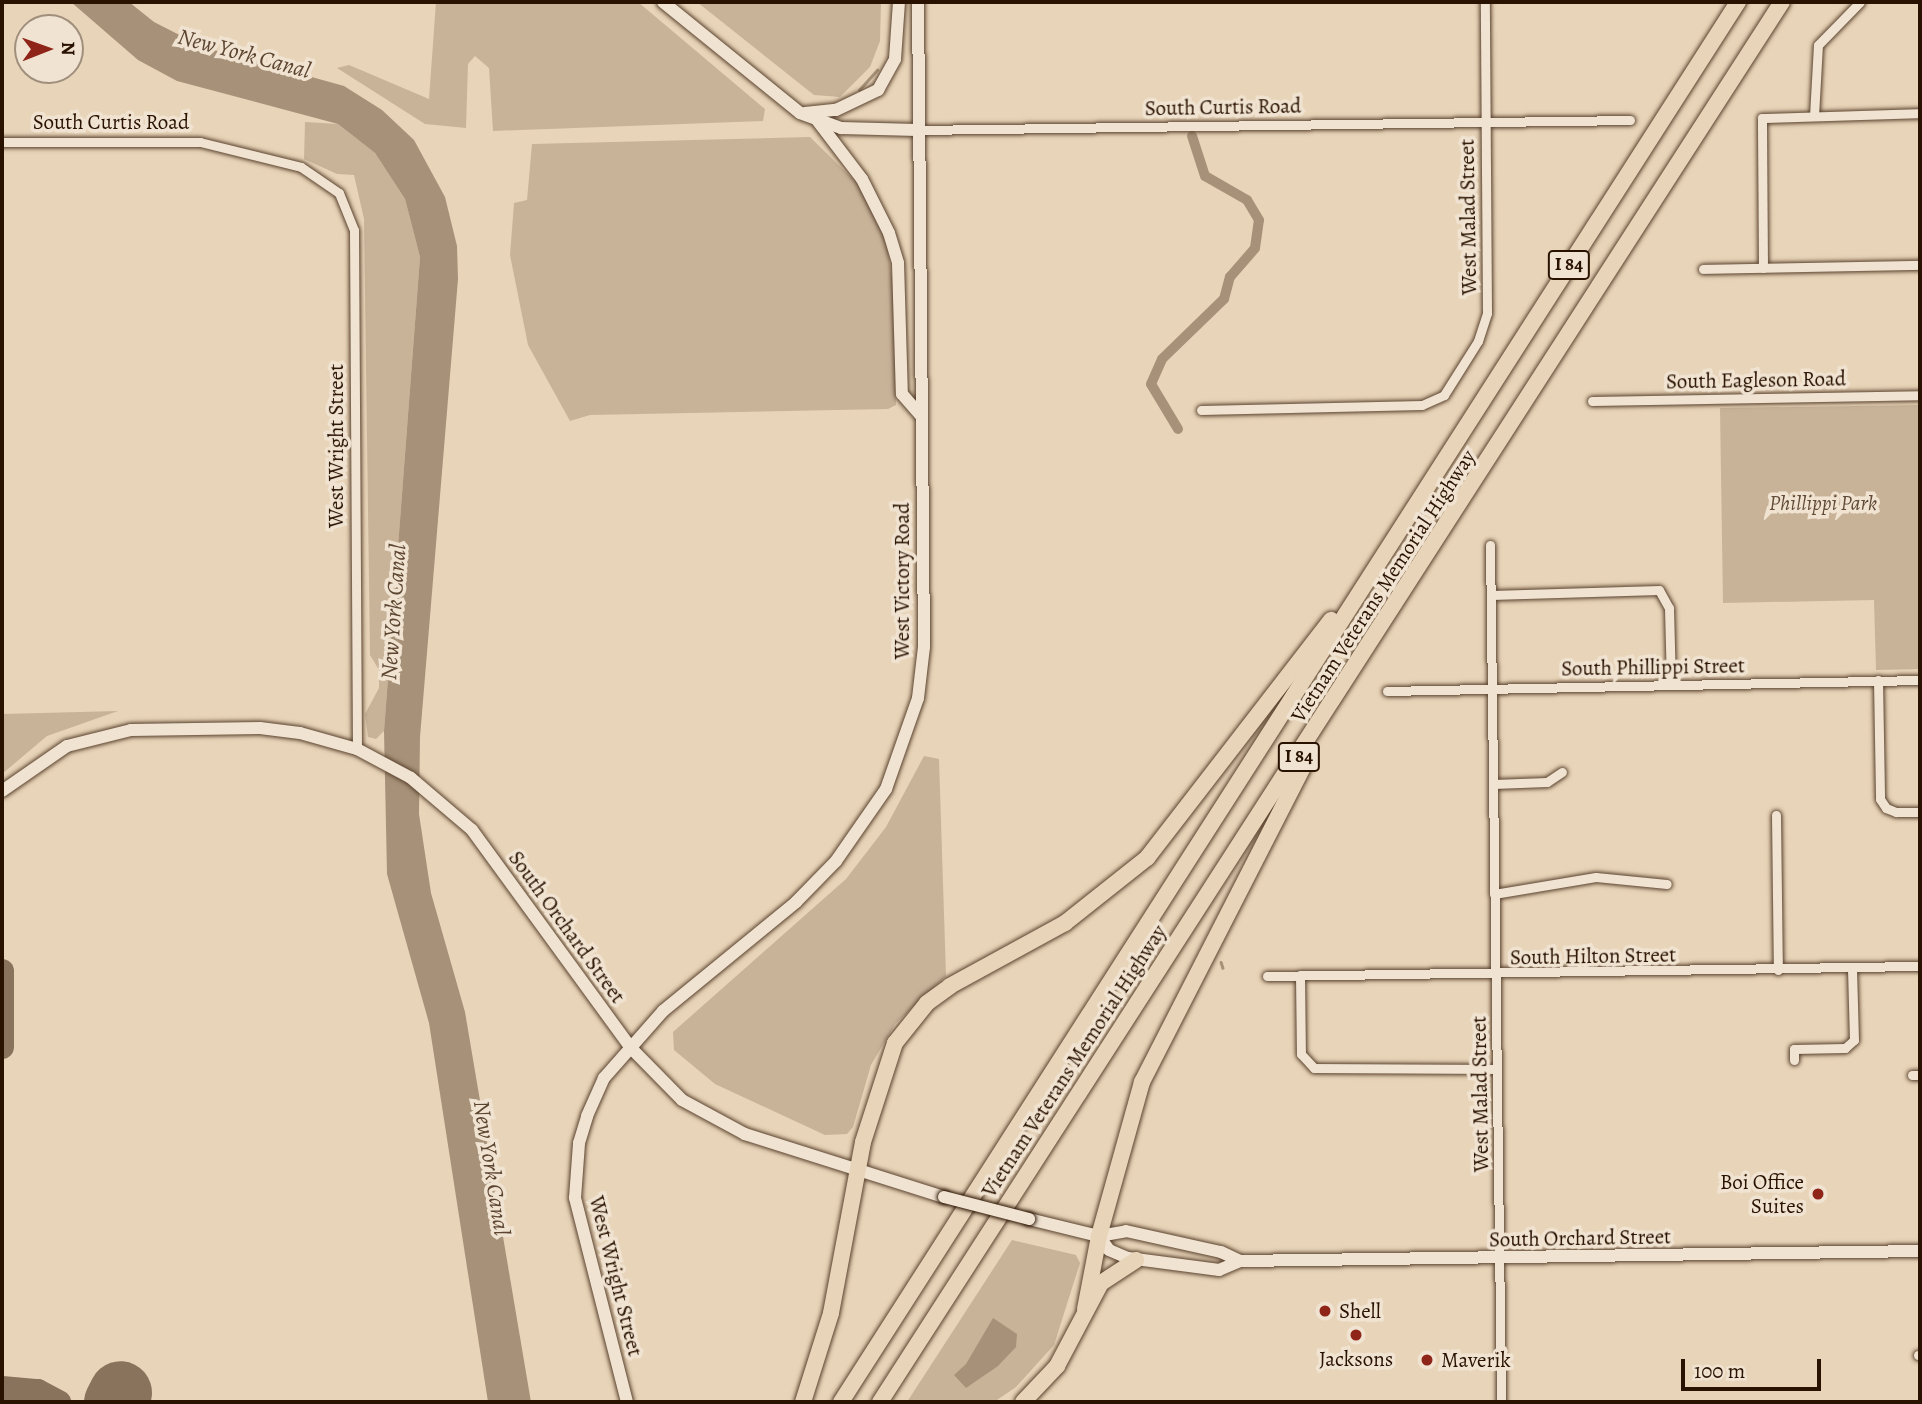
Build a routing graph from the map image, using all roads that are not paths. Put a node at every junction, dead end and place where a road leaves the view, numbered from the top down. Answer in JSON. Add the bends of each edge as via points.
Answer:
{"nodes":[{"id":1,"x":663,"y":2,"type":"edge"},
{"id":2,"x":899,"y":2,"type":"edge"},
{"id":3,"x":918,"y":2,"type":"edge"},
{"id":4,"x":1485,"y":2,"type":"edge"},
{"id":5,"x":1738,"y":2,"type":"edge"},
{"id":6,"x":1782,"y":2,"type":"edge"},
{"id":7,"x":1860,"y":2,"type":"edge"},
{"id":8,"x":800,"y":113,"type":"junction"},
{"id":9,"x":1920,"y":113,"type":"edge"},
{"id":10,"x":1814,"y":116,"type":"junction"},
{"id":11,"x":817,"y":120,"type":"junction"},
{"id":12,"x":1630,"y":120,"type":"dead end"},
{"id":13,"x":1484,"y":121,"type":"junction"},
{"id":14,"x":917,"y":130,"type":"junction"},
{"id":15,"x":2,"y":142,"type":"edge"},
{"id":16,"x":301,"y":167,"type":"joint"},
{"id":17,"x":1920,"y":265,"type":"edge"},
{"id":18,"x":1763,"y":268,"type":"junction"},
{"id":19,"x":1703,"y":269,"type":"dead end"},
{"id":20,"x":1920,"y":395,"type":"edge"},
{"id":21,"x":1592,"y":401,"type":"dead end"},
{"id":22,"x":1201,"y":410,"type":"dead end"},
{"id":23,"x":920,"y":416,"type":"junction"},
{"id":24,"x":1399,"y":528,"type":"junction"},
{"id":25,"x":1490,"y":545,"type":"dead end"},
{"id":26,"x":1491,"y":595,"type":"junction"},
{"id":27,"x":1350,"y":675,"type":"junction"},
{"id":28,"x":1878,"y":680,"type":"junction"},
{"id":29,"x":1920,"y":680,"type":"edge"},
{"id":30,"x":1671,"y":684,"type":"junction"},
{"id":31,"x":1492,"y":687,"type":"junction"},
{"id":32,"x":1387,"y":691,"type":"dead end"},
{"id":33,"x":356,"y":750,"type":"junction"},
{"id":34,"x":1562,"y":772,"type":"dead end"},
{"id":35,"x":1493,"y":784,"type":"junction"},
{"id":36,"x":2,"y":790,"type":"edge"},
{"id":37,"x":1920,"y":812,"type":"edge"},
{"id":38,"x":1776,"y":815,"type":"dead end"},
{"id":39,"x":1667,"y":884,"type":"dead end"},
{"id":40,"x":1494,"y":894,"type":"junction"},
{"id":41,"x":1920,"y":966,"type":"edge"},
{"id":42,"x":1852,"y":968,"type":"junction"},
{"id":43,"x":1778,"y":970,"type":"junction"},
{"id":44,"x":1300,"y":975,"type":"junction"},
{"id":45,"x":1496,"y":975,"type":"junction"},
{"id":46,"x":1267,"y":976,"type":"dead end"},
{"id":47,"x":630,"y":1047,"type":"junction"},
{"id":48,"x":1794,"y":1060,"type":"dead end"},
{"id":49,"x":1497,"y":1069,"type":"junction"},
{"id":50,"x":857,"y":1171,"type":"junction"},
{"id":51,"x":1099,"y":1236,"type":"junction"},
{"id":52,"x":1920,"y":1251,"type":"edge"},
{"id":53,"x":1499,"y":1259,"type":"junction"},
{"id":54,"x":1136,"y":1260,"type":"junction"},
{"id":55,"x":1240,"y":1261,"type":"junction"},
{"id":56,"x":1085,"y":1309,"type":"junction"},
{"id":57,"x":627,"y":1402,"type":"edge"},
{"id":58,"x":803,"y":1402,"type":"edge"},
{"id":59,"x":841,"y":1402,"type":"edge"},
{"id":60,"x":880,"y":1402,"type":"edge"},
{"id":61,"x":1023,"y":1402,"type":"edge"},
{"id":62,"x":1501,"y":1402,"type":"edge"}],
"edges":[{"from":1,"to":8,"type":"main road","name":"South Curtis Road"},
{"from":2,"to":8,"type":"main road","via":[[895,59],[878,89],[836,110]]},
{"from":3,"to":14,"type":"main road","name":"West Victory Road"},
{"from":4,"to":13,"type":"street","name":"West Malad Street"},
{"from":5,"to":24,"type":"highway","name":"Vietnam Veterans Memorial Highway","number":"I 84"},
{"from":6,"to":27,"type":"highway","name":"Vietnam Veterans Memorial Highway","number":"I 84"},
{"from":7,"to":10,"type":"street","via":[[1818,45]]},
{"from":8,"to":11,"type":"main road","name":"South Curtis Road"},
{"from":9,"to":10,"type":"street"},
{"from":10,"to":18,"type":"street","via":[[1762,118]]},
{"from":11,"to":14,"type":"main road","name":"South Curtis Road","via":[[856,131]]},
{"from":11,"to":23,"type":"main road","via":[[862,178],[889,233],[898,263],[902,394]]},
{"from":12,"to":13,"type":"street","name":"South Curtis Road"},
{"from":13,"to":14,"type":"street","name":"South Curtis Road"},
{"from":13,"to":22,"type":"street","name":"West Malad Street","via":[[1484,328],[1444,396],[1422,405]]},
{"from":14,"to":23,"type":"main road","name":"West Victory Road"},
{"from":15,"to":16,"type":"street","name":"South Curtis Road","via":[[200,142]]},
{"from":16,"to":33,"type":"street","name":"West Wright Street","via":[[339,193],[354,230]]},
{"from":17,"to":18,"type":"street"},
{"from":18,"to":19,"type":"street"},
{"from":20,"to":21,"type":"street","name":"South Eagleson Road"},
{"from":23,"to":47,"type":"main road","name":"West Victory Road","via":[[924,647],[910,730],[886,789],[836,861],[796,902],[663,1011]]},
{"from":24,"to":50,"type":"highway","via":[[1147,859],[1074,917],[950,986],[907,1026],[884,1066]]},
{"from":24,"to":59,"type":"highway","name":"Vietnam Veterans Memorial Highway","number":"I 84"},
{"from":25,"to":26,"type":"street","name":"West Malad Street"},
{"from":26,"to":30,"type":"street","via":[[1659,590],[1669,608]]},
{"from":26,"to":31,"type":"street","name":"West Malad Street"},
{"from":27,"to":51,"type":"highway","via":[[1142,1082]]},
{"from":27,"to":60,"type":"highway","name":"Vietnam Veterans Memorial Highway","number":"I 84"},
{"from":28,"to":29,"type":"street","name":"South Phillippi Street"},
{"from":28,"to":30,"type":"street","name":"South Phillippi Street"},
{"from":28,"to":37,"type":"street","via":[[1880,799],[1896,813]]},
{"from":30,"to":31,"type":"street","name":"South Phillippi Street"},
{"from":31,"to":32,"type":"street","name":"South Phillippi Street"},
{"from":31,"to":35,"type":"street","name":"West Malad Street"},
{"from":33,"to":36,"type":"main road","name":"South Orchard Street","via":[[300,733],[260,728],[131,730],[67,746]]},
{"from":33,"to":47,"type":"main road","name":"South Orchard Street","via":[[418,783],[485,845]]},
{"from":34,"to":35,"type":"street","via":[[1547,782]]},
{"from":35,"to":40,"type":"street","name":"West Malad Street"},
{"from":38,"to":43,"type":"street"},
{"from":39,"to":40,"type":"street","via":[[1596,877]]},
{"from":40,"to":45,"type":"street","name":"West Malad Street"},
{"from":41,"to":42,"type":"street","name":"South Hilton Street"},
{"from":42,"to":43,"type":"street","name":"South Hilton Street"},
{"from":42,"to":48,"type":"street","via":[[1854,1040],[1845,1048],[1794,1049]]},
{"from":43,"to":45,"type":"street","name":"South Hilton Street"},
{"from":44,"to":45,"type":"street","name":"South Hilton Street"},
{"from":44,"to":46,"type":"street","name":"South Hilton Street"},
{"from":44,"to":49,"type":"street","via":[[1301,1054],[1314,1068]]},
{"from":45,"to":49,"type":"street","name":"West Malad Street"},
{"from":47,"to":50,"type":"main road","name":"South Orchard Street","via":[[682,1100],[746,1134]]},
{"from":47,"to":57,"type":"main road","name":"West Wright Street","via":[[604,1078],[579,1143],[575,1171],[579,1224]]},
{"from":49,"to":53,"type":"street","name":"West Malad Street"},
{"from":50,"to":51,"type":"main road","name":"South Orchard Street","bridge":true},
{"from":50,"to":58,"type":"highway","via":[[831,1313]]},
{"from":51,"to":54,"type":"main road","name":"South Orchard Street","via":[[1109,1250]]},
{"from":51,"to":55,"type":"main road","name":"South Orchard Street","via":[[1126,1231],[1221,1252]]},
{"from":51,"to":56,"type":"highway"},
{"from":52,"to":53,"type":"main road","name":"South Orchard Street"},
{"from":53,"to":55,"type":"main road","name":"South Orchard Street"},
{"from":53,"to":62,"type":"street","name":"West Malad Street"},
{"from":54,"to":55,"type":"main road","name":"South Orchard Street","via":[[1219,1270]]},
{"from":54,"to":56,"type":"highway","via":[[1113,1271]]},
{"from":56,"to":61,"type":"highway","via":[[1057,1366]]}]}
